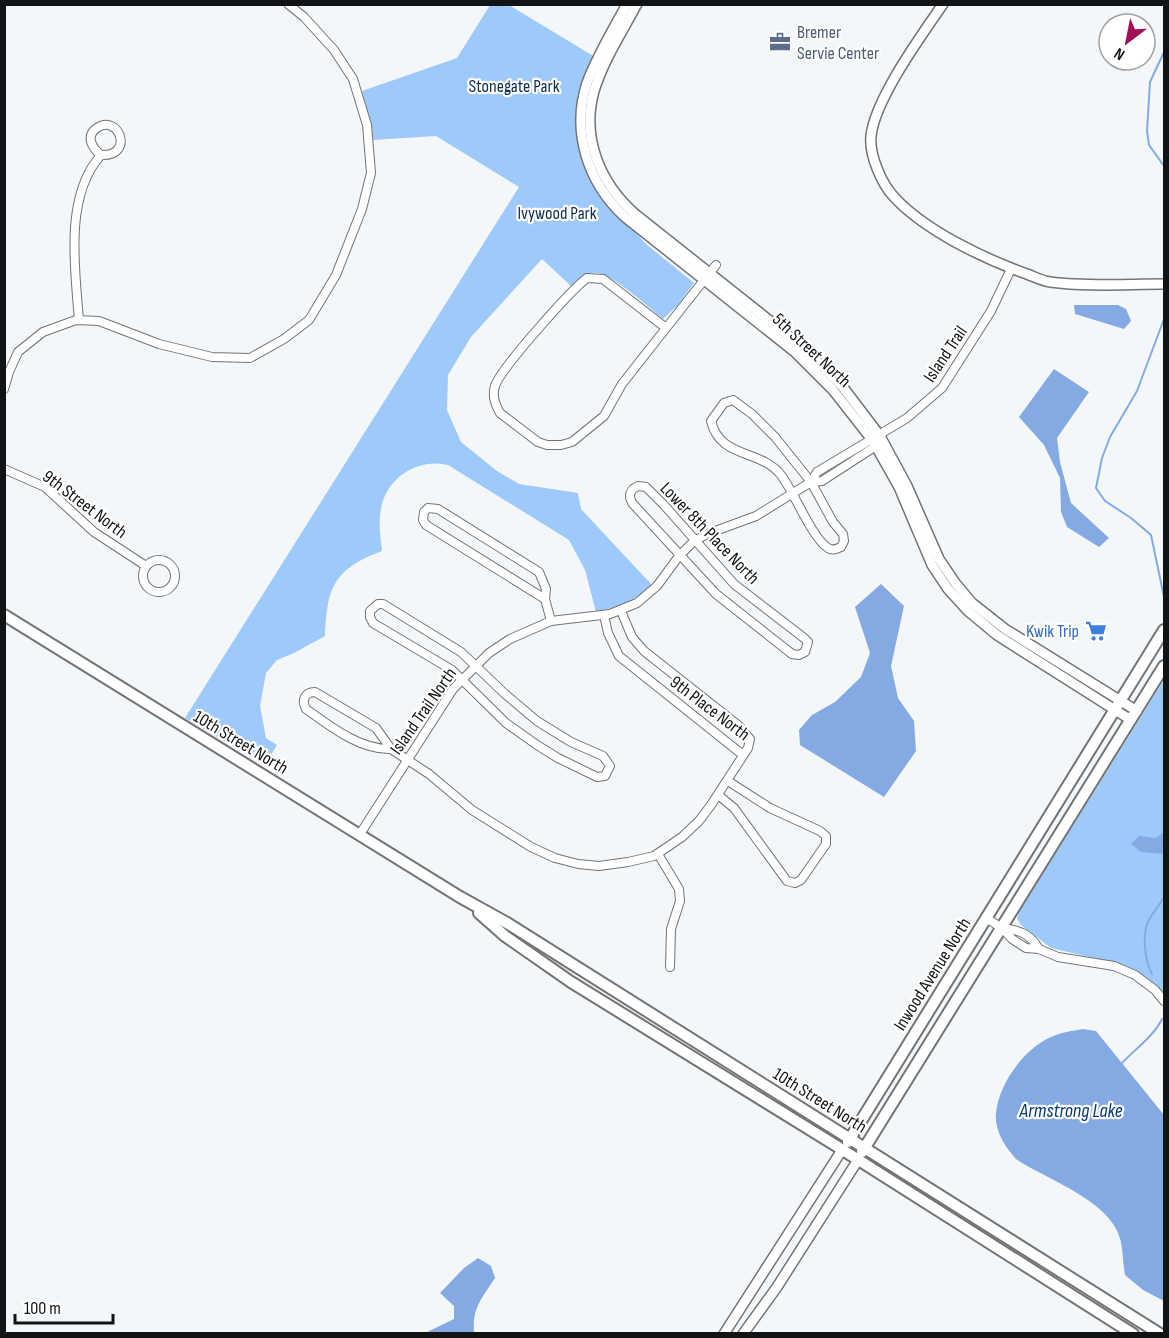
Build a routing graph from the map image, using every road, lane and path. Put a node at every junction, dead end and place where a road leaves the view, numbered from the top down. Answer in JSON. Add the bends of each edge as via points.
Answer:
{"nodes":[{"id":1,"x":288,"y":4,"type":"edge"},
{"id":2,"x":627,"y":4,"type":"edge"},
{"id":3,"x":637,"y":4,"type":"edge"},
{"id":4,"x":943,"y":4,"type":"edge"},
{"id":5,"x":101,"y":155,"type":"junction"},
{"id":6,"x":1011,"y":268,"type":"junction"},
{"id":7,"x":710,"y":273,"type":"junction"},
{"id":8,"x":1163,"y":284,"type":"edge"},
{"id":9,"x":79,"y":320,"type":"junction"},
{"id":10,"x":666,"y":328,"type":"junction"},
{"id":11,"x":4,"y":388,"type":"edge"},
{"id":12,"x":876,"y":440,"type":"junction"},
{"id":13,"x":4,"y":469,"type":"edge"},
{"id":14,"x":811,"y":482,"type":"junction"},
{"id":15,"x":793,"y":493,"type":"junction"},
{"id":16,"x":694,"y":541,"type":"junction"},
{"id":17,"x":679,"y":556,"type":"junction"},
{"id":18,"x":146,"y":566,"type":"junction"},
{"id":19,"x":545,"y":599,"type":"junction"},
{"id":20,"x":621,"y":611,"type":"junction"},
{"id":21,"x":4,"y":615,"type":"edge"},
{"id":22,"x":604,"y":615,"type":"junction"},
{"id":23,"x":551,"y":621,"type":"junction"},
{"id":24,"x":1164,"y":630,"type":"edge"},
{"id":25,"x":475,"y":665,"type":"junction"},
{"id":26,"x":1164,"y":666,"type":"edge"},
{"id":27,"x":461,"y":680,"type":"junction"},
{"id":28,"x":1118,"y":705,"type":"junction"},
{"id":29,"x":1134,"y":715,"type":"junction"},
{"id":30,"x":391,"y":749,"type":"junction"},
{"id":31,"x":743,"y":756,"type":"junction"},
{"id":32,"x":407,"y":759,"type":"junction"},
{"id":33,"x":728,"y":781,"type":"junction"},
{"id":34,"x":718,"y":795,"type":"junction"},
{"id":35,"x":360,"y":834,"type":"junction"},
{"id":36,"x":658,"y":854,"type":"junction"},
{"id":37,"x":460,"y":897,"type":"junction"},
{"id":38,"x":986,"y":918,"type":"junction"},
{"id":39,"x":1002,"y":928,"type":"junction"},
{"id":40,"x":670,"y":967,"type":"dead end"},
{"id":41,"x":1164,"y":1001,"type":"edge"},
{"id":42,"x":850,"y":1139,"type":"junction"},
{"id":43,"x":865,"y":1148,"type":"junction"},
{"id":44,"x":842,"y":1150,"type":"junction"},
{"id":45,"x":858,"y":1160,"type":"junction"},
{"id":46,"x":724,"y":1334,"type":"edge"},
{"id":47,"x":743,"y":1334,"type":"edge"},
{"id":48,"x":1132,"y":1334,"type":"edge"},
{"id":49,"x":1160,"y":1334,"type":"edge"}],
"edges":[{"from":1,"to":9,"type":"street","via":[[334,50],[353,79],[367,125],[371,173],[362,209],[336,274],[309,320],[250,358],[212,357],[159,344],[99,321]]},
{"from":2,"to":7,"type":"street","name":"5th Street North","via":[[585,89],[581,128],[587,162],[619,212]]},
{"from":3,"to":7,"type":"street","name":"5th Street North","via":[[594,92],[590,126],[595,155],[606,182],[620,199]]},
{"from":4,"to":6,"type":"street","via":[[877,110],[871,137],[875,165],[893,197],[917,218],[991,261]]},
{"from":5,"to":5,"type":"street","via":[[109,155],[120,147],[119,132],[114,127],[100,126],[94,131],[90,140]]},
{"from":5,"to":9,"type":"street","via":[[82,191],[75,221]]},
{"from":6,"to":8,"type":"street","via":[[1048,282]]},
{"from":6,"to":12,"type":"street","name":"Island Trail","via":[[991,311],[942,388]]},
{"from":7,"to":10,"type":"street"},
{"from":7,"to":12,"type":"street","name":"5th Street North","via":[[822,364],[852,398]]},
{"from":9,"to":11,"type":"street","via":[[43,332],[18,352]]},
{"from":10,"to":10,"type":"street","via":[[622,384],[604,416],[572,442],[561,446],[538,442],[496,406],[494,388],[505,368],[587,278],[603,279]]},
{"from":12,"to":14,"type":"street","name":"Island Trail North","via":[[822,481]]},
{"from":12,"to":28,"type":"street","name":"5th Street North","via":[[908,486],[939,559],[966,596],[999,625]]},
{"from":13,"to":18,"type":"street","name":"9th Street North","via":[[45,487],[94,532]]},
{"from":14,"to":15,"type":"street","name":"Island Trail North"},
{"from":14,"to":15,"type":"street","via":[[843,534],[841,548],[829,549],[820,541]]},
{"from":14,"to":15,"type":"street","via":[[752,414],[733,400],[724,403],[711,422],[724,445],[774,467]]},
{"from":15,"to":16,"type":"street","name":"Island Trail North","via":[[756,516]]},
{"from":16,"to":17,"type":"street","name":"Island Trail North"},
{"from":16,"to":17,"type":"street","name":"Lower 8th Place North","via":[[646,487],[634,488],[630,499]]},
{"from":16,"to":17,"type":"street","name":"Lower 8th Place North","via":[[734,584],[804,638],[805,652],[799,656],[792,654],[716,594]]},
{"from":17,"to":20,"type":"street","name":"Island Trail North","via":[[657,586]]},
{"from":18,"to":18,"type":"street","via":[[143,576],[150,589],[165,591],[173,584],[174,569],[167,561],[153,561]]},
{"from":19,"to":19,"type":"street","via":[[542,575],[535,569],[438,509],[428,508],[424,512],[426,525]]},
{"from":19,"to":23,"type":"street"},
{"from":20,"to":22,"type":"street","name":"Island Trail North"},
{"from":20,"to":31,"type":"street","name":"9th Place North","via":[[632,637],[644,651],[747,733],[750,743]]},
{"from":21,"to":35,"type":"main road","name":"10th Street North"},
{"from":22,"to":23,"type":"street","name":"Island Trail North"},
{"from":22,"to":31,"type":"street","name":"9th Place North","via":[[619,656]]},
{"from":23,"to":25,"type":"street","name":"Island Trail North","via":[[500,645]]},
{"from":24,"to":28,"type":"main road","name":"Inwood Avenue North"},
{"from":25,"to":27,"type":"street","name":"Island Trail North"},
{"from":25,"to":27,"type":"street","via":[[453,646],[383,604],[373,606],[369,617],[373,623],[452,670]]},
{"from":25,"to":27,"type":"street","via":[[537,721],[603,756],[610,766],[605,776],[597,777],[537,746]]},
{"from":26,"to":29,"type":"main road","name":"Inwood Avenue North"},
{"from":27,"to":32,"type":"street","name":"Island Trail North"},
{"from":28,"to":29,"type":"street","name":"5th Street North"},
{"from":28,"to":38,"type":"main road","name":"Inwood Avenue North"},
{"from":29,"to":39,"type":"main road","name":"Inwood Avenue North"},
{"from":30,"to":30,"type":"street","via":[[376,728],[315,692],[304,697],[306,709],[361,743]]},
{"from":30,"to":32,"type":"street"},
{"from":31,"to":33,"type":"street"},
{"from":32,"to":35,"type":"street","name":"Island Trail North"},
{"from":32,"to":36,"type":"street","via":[[472,810],[555,858],[598,866]]},
{"from":33,"to":34,"type":"street"},
{"from":33,"to":34,"type":"street","via":[[826,836],[826,844],[801,880],[787,881],[734,808]]},
{"from":34,"to":36,"type":"street","via":[[699,821]]},
{"from":35,"to":37,"type":"main road","name":"10th Street North"},
{"from":36,"to":40,"type":"street","via":[[679,889],[680,901],[671,929]]},
{"from":37,"to":42,"type":"main road","name":"10th Street North"},
{"from":37,"to":44,"type":"main road","name":"10th Street North","via":[[558,974]]},
{"from":38,"to":39,"type":"street"},
{"from":38,"to":42,"type":"main road","name":"Inwood Avenue North"},
{"from":39,"to":41,"type":"street","via":[[1019,930],[1032,938],[1039,949],[1058,957],[1114,966],[1144,981]]},
{"from":39,"to":43,"type":"main road","name":"Inwood Avenue North"},
{"from":42,"to":43,"type":"main road","name":"10th Street North"},
{"from":42,"to":44,"type":"main road","name":"Inwood Avenue North"},
{"from":43,"to":45,"type":"main road","name":"Inwood Avenue North"},
{"from":43,"to":49,"type":"main road","name":"10th Street North"},
{"from":44,"to":45,"type":"main road","name":"10th Street North"},
{"from":44,"to":46,"type":"street","name":"Inwood Avenue North"},
{"from":45,"to":47,"type":"street","name":"Inwood Avenue North"},
{"from":45,"to":48,"type":"main road","name":"10th Street North"}]}
